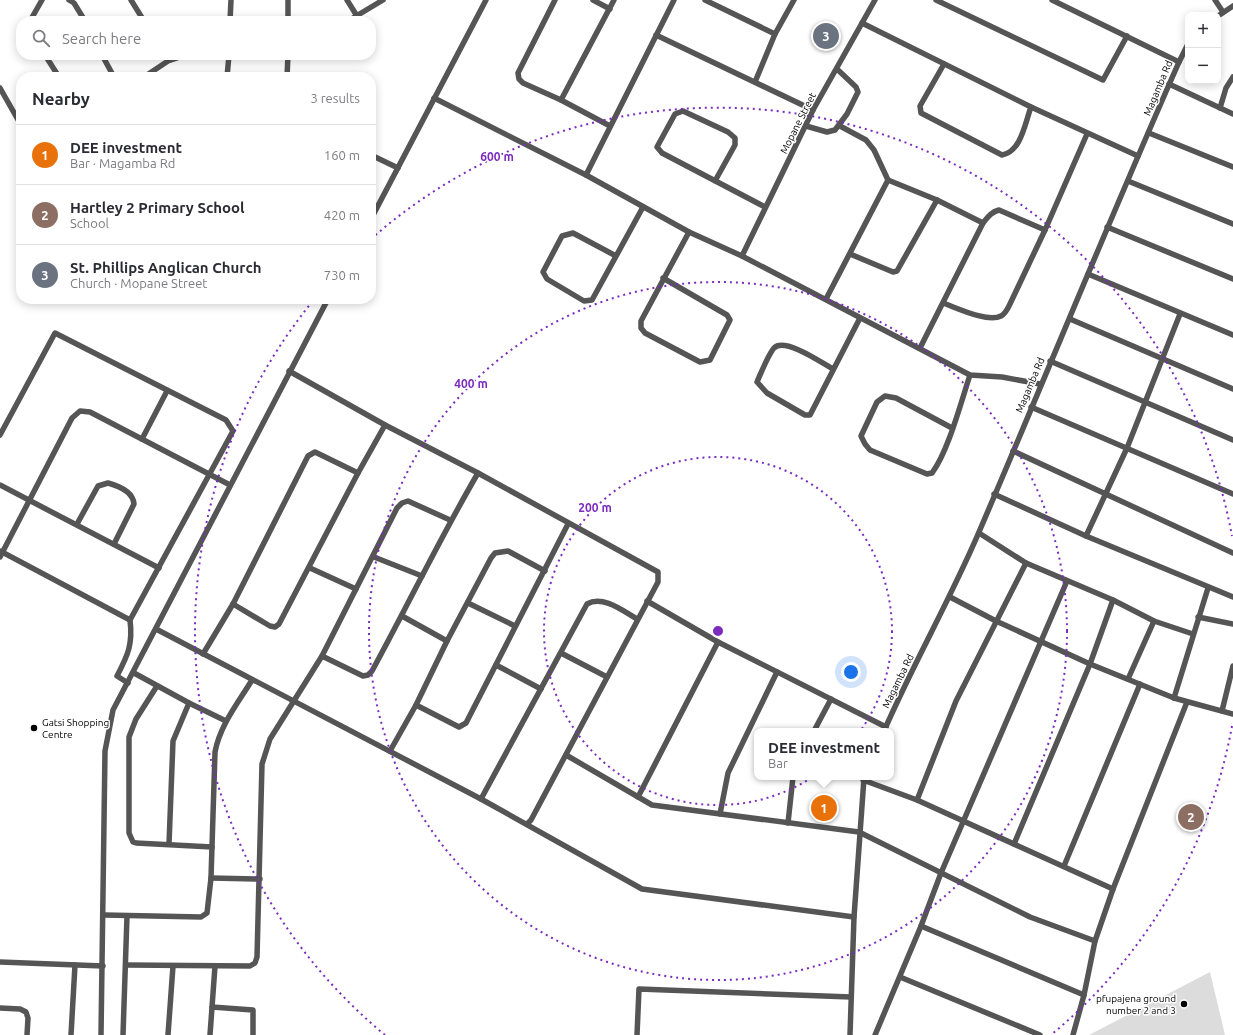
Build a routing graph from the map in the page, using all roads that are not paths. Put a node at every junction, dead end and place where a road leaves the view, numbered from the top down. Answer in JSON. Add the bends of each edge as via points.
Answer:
{"nodes":[{"id":1,"x":42,"y":0,"type":"edge"},
{"id":2,"x":69,"y":0,"type":"edge"},
{"id":3,"x":131,"y":0,"type":"edge"},
{"id":4,"x":231,"y":0,"type":"edge"},
{"id":5,"x":288,"y":0,"type":"edge"},
{"id":6,"x":347,"y":0,"type":"edge"},
{"id":7,"x":383,"y":0,"type":"edge"},
{"id":8,"x":486,"y":0,"type":"edge"},
{"id":9,"x":555,"y":0,"type":"edge"},
{"id":10,"x":593,"y":0,"type":"edge"},
{"id":11,"x":614,"y":0,"type":"edge"},
{"id":12,"x":674,"y":0,"type":"edge"},
{"id":13,"x":705,"y":0,"type":"edge"},
{"id":14,"x":794,"y":0,"type":"edge"},
{"id":15,"x":875,"y":0,"type":"edge"},
{"id":16,"x":936,"y":0,"type":"edge"},
{"id":17,"x":1052,"y":0,"type":"edge"},
{"id":18,"x":1215,"y":0,"type":"edge"},
{"id":19,"x":1233,"y":6,"type":"edge"},
{"id":20,"x":610,"y":9,"type":"junction"},
{"id":21,"x":1219,"y":12,"type":"edge"},
{"id":22,"x":1221,"y":13,"type":"edge"},
{"id":23,"x":33,"y":16,"type":"edge"},
{"id":24,"x":82,"y":16,"type":"edge"},
{"id":25,"x":141,"y":16,"type":"edge"},
{"id":26,"x":230,"y":16,"type":"edge"},
{"id":27,"x":288,"y":16,"type":"edge"},
{"id":28,"x":357,"y":16,"type":"joint"},
{"id":29,"x":862,"y":23,"type":"junction"},
{"id":30,"x":775,"y":34,"type":"junction"},
{"id":31,"x":656,"y":35,"type":"junction"},
{"id":32,"x":1127,"y":36,"type":"junction"},
{"id":33,"x":1186,"y":48,"type":"edge"},
{"id":34,"x":48,"y":60,"type":"edge"},
{"id":35,"x":105,"y":60,"type":"edge"},
{"id":36,"x":171,"y":60,"type":"edge"},
{"id":37,"x":229,"y":60,"type":"edge"},
{"id":38,"x":288,"y":60,"type":"edge"},
{"id":39,"x":168,"y":61,"type":"joint"},
{"id":40,"x":1178,"y":62,"type":"junction"},
{"id":41,"x":944,"y":64,"type":"junction"},
{"id":42,"x":838,"y":70,"type":"junction"},
{"id":43,"x":55,"y":72,"type":"edge"},
{"id":44,"x":111,"y":72,"type":"edge"},
{"id":45,"x":152,"y":72,"type":"edge"},
{"id":46,"x":227,"y":72,"type":"edge"},
{"id":47,"x":287,"y":72,"type":"edge"},
{"id":48,"x":1233,"y":76,"type":"edge"},
{"id":49,"x":755,"y":82,"type":"junction"},
{"id":50,"x":1169,"y":84,"type":"junction"},
{"id":51,"x":0,"y":88,"type":"edge"},
{"id":52,"x":434,"y":98,"type":"junction"},
{"id":53,"x":561,"y":100,"type":"junction"},
{"id":54,"x":1031,"y":107,"type":"junction"},
{"id":55,"x":1220,"y":108,"type":"junction"},
{"id":56,"x":814,"y":110,"type":"junction"},
{"id":57,"x":1233,"y":114,"type":"edge"},
{"id":58,"x":16,"y":116,"type":"edge"},
{"id":59,"x":610,"y":126,"type":"junction"},
{"id":60,"x":806,"y":126,"type":"junction"},
{"id":61,"x":840,"y":126,"type":"junction"},
{"id":62,"x":1149,"y":133,"type":"junction"},
{"id":63,"x":1087,"y":134,"type":"junction"},
{"id":64,"x":1138,"y":156,"type":"junction"},
{"id":65,"x":376,"y":157,"type":"edge"},
{"id":66,"x":398,"y":168,"type":"junction"},
{"id":67,"x":1233,"y":168,"type":"edge"},
{"id":68,"x":586,"y":175,"type":"junction"},
{"id":69,"x":888,"y":180,"type":"junction"},
{"id":70,"x":716,"y":181,"type":"junction"},
{"id":71,"x":1128,"y":181,"type":"junction"},
{"id":72,"x":937,"y":200,"type":"junction"},
{"id":73,"x":643,"y":207,"type":"junction"},
{"id":74,"x":765,"y":207,"type":"junction"},
{"id":75,"x":376,"y":210,"type":"edge"},
{"id":76,"x":983,"y":223,"type":"junction"},
{"id":77,"x":1233,"y":224,"type":"edge"},
{"id":78,"x":1107,"y":227,"type":"junction"},
{"id":79,"x":1045,"y":230,"type":"junction"},
{"id":80,"x":690,"y":232,"type":"junction"},
{"id":81,"x":850,"y":254,"type":"junction"},
{"id":82,"x":616,"y":256,"type":"junction"},
{"id":83,"x":742,"y":256,"type":"junction"},
{"id":84,"x":1088,"y":274,"type":"junction"},
{"id":85,"x":663,"y":278,"type":"junction"},
{"id":86,"x":1233,"y":279,"type":"edge"},
{"id":87,"x":826,"y":300,"type":"junction"},
{"id":88,"x":943,"y":303,"type":"junction"},
{"id":89,"x":325,"y":304,"type":"edge"},
{"id":90,"x":1180,"y":314,"type":"junction"},
{"id":91,"x":860,"y":318,"type":"junction"},
{"id":92,"x":1070,"y":319,"type":"junction"},
{"id":93,"x":1233,"y":335,"type":"edge"},
{"id":94,"x":920,"y":348,"type":"junction"},
{"id":95,"x":1163,"y":360,"type":"junction"},
{"id":96,"x":1050,"y":361,"type":"junction"},
{"id":97,"x":834,"y":370,"type":"junction"},
{"id":98,"x":289,"y":371,"type":"junction"},
{"id":99,"x":970,"y":375,"type":"junction"},
{"id":100,"x":1040,"y":384,"type":"junction"},
{"id":101,"x":1233,"y":389,"type":"edge"},
{"id":102,"x":168,"y":391,"type":"junction"},
{"id":103,"x":1144,"y":402,"type":"junction"},
{"id":104,"x":1031,"y":407,"type":"junction"},
{"id":105,"x":385,"y":425,"type":"junction"},
{"id":106,"x":952,"y":428,"type":"junction"},
{"id":107,"x":0,"y":435,"type":"edge"},
{"id":108,"x":142,"y":439,"type":"junction"},
{"id":109,"x":1233,"y":440,"type":"edge"},
{"id":110,"x":1126,"y":448,"type":"junction"},
{"id":111,"x":1013,"y":451,"type":"junction"},
{"id":112,"x":358,"y":473,"type":"junction"},
{"id":113,"x":478,"y":473,"type":"junction"},
{"id":114,"x":210,"y":474,"type":"junction"},
{"id":115,"x":0,"y":485,"type":"edge"},
{"id":116,"x":230,"y":485,"type":"junction"},
{"id":117,"x":994,"y":494,"type":"junction"},
{"id":118,"x":1104,"y":494,"type":"junction"},
{"id":119,"x":1233,"y":494,"type":"edge"},
{"id":120,"x":28,"y":500,"type":"junction"},
{"id":121,"x":450,"y":520,"type":"junction"},
{"id":122,"x":77,"y":524,"type":"junction"},
{"id":123,"x":568,"y":524,"type":"junction"},
{"id":124,"x":979,"y":533,"type":"junction"},
{"id":125,"x":1086,"y":536,"type":"junction"},
{"id":126,"x":114,"y":544,"type":"junction"},
{"id":127,"x":1233,"y":553,"type":"edge"},
{"id":128,"x":1,"y":554,"type":"edge"},
{"id":129,"x":374,"y":557,"type":"junction"},
{"id":130,"x":1026,"y":563,"type":"junction"},
{"id":131,"x":159,"y":568,"type":"junction"},
{"id":132,"x":310,"y":568,"type":"junction"},
{"id":133,"x":545,"y":571,"type":"junction"},
{"id":134,"x":422,"y":576,"type":"junction"},
{"id":135,"x":1067,"y":581,"type":"junction"},
{"id":136,"x":1208,"y":588,"type":"junction"},
{"id":137,"x":356,"y":589,"type":"junction"},
{"id":138,"x":950,"y":597,"type":"junction"},
{"id":139,"x":1233,"y":597,"type":"edge"},
{"id":140,"x":1113,"y":600,"type":"junction"},
{"id":141,"x":647,"y":601,"type":"junction"},
{"id":142,"x":468,"y":603,"type":"junction"},
{"id":143,"x":233,"y":604,"type":"junction"},
{"id":144,"x":402,"y":616,"type":"junction"},
{"id":145,"x":1198,"y":617,"type":"junction"},
{"id":146,"x":637,"y":619,"type":"junction"},
{"id":147,"x":130,"y":620,"type":"junction"},
{"id":148,"x":996,"y":621,"type":"junction"},
{"id":149,"x":1154,"y":621,"type":"junction"},
{"id":150,"x":1233,"y":624,"type":"edge"},
{"id":151,"x":515,"y":626,"type":"junction"},
{"id":152,"x":156,"y":629,"type":"junction"},
{"id":153,"x":1193,"y":634,"type":"junction"},
{"id":154,"x":447,"y":641,"type":"junction"},
{"id":155,"x":718,"y":642,"type":"junction"},
{"id":156,"x":1042,"y":642,"type":"junction"},
{"id":157,"x":561,"y":653,"type":"junction"},
{"id":158,"x":203,"y":654,"type":"junction"},
{"id":159,"x":322,"y":656,"type":"junction"},
{"id":160,"x":1090,"y":664,"type":"junction"},
{"id":161,"x":496,"y":665,"type":"junction"},
{"id":162,"x":1233,"y":666,"type":"edge"},
{"id":163,"x":777,"y":672,"type":"junction"},
{"id":164,"x":134,"y":673,"type":"junction"},
{"id":165,"x":607,"y":677,"type":"junction"},
{"id":166,"x":252,"y":680,"type":"junction"},
{"id":167,"x":1128,"y":680,"type":"junction"},
{"id":168,"x":128,"y":683,"type":"junction"},
{"id":169,"x":1140,"y":684,"type":"junction"},
{"id":170,"x":157,"y":686,"type":"junction"},
{"id":171,"x":541,"y":689,"type":"junction"},
{"id":172,"x":1174,"y":698,"type":"junction"},
{"id":173,"x":831,"y":699,"type":"junction"},
{"id":174,"x":295,"y":702,"type":"junction"},
{"id":175,"x":1187,"y":702,"type":"junction"},
{"id":176,"x":189,"y":704,"type":"junction"},
{"id":177,"x":416,"y":705,"type":"junction"},
{"id":178,"x":1222,"y":711,"type":"junction"},
{"id":179,"x":1233,"y":714,"type":"edge"},
{"id":180,"x":226,"y":721,"type":"junction"},
{"id":181,"x":816,"y":728,"type":"edge"},
{"id":182,"x":883,"y":728,"type":"edge"},
{"id":183,"x":885,"y":728,"type":"edge"},
{"id":184,"x":390,"y":751,"type":"junction"},
{"id":185,"x":566,"y":755,"type":"junction"},
{"id":186,"x":793,"y":780,"type":"edge"},
{"id":187,"x":863,"y":780,"type":"edge"},
{"id":188,"x":868,"y":780,"type":"edge"},
{"id":189,"x":638,"y":797,"type":"junction"},
{"id":190,"x":481,"y":799,"type":"junction"},
{"id":191,"x":917,"y":800,"type":"junction"},
{"id":192,"x":720,"y":814,"type":"junction"},
{"id":193,"x":963,"y":822,"type":"junction"},
{"id":194,"x":527,"y":824,"type":"junction"},
{"id":195,"x":788,"y":824,"type":"junction"},
{"id":196,"x":859,"y":832,"type":"junction"},
{"id":197,"x":169,"y":844,"type":"junction"},
{"id":198,"x":1014,"y":844,"type":"junction"},
{"id":199,"x":212,"y":847,"type":"junction"},
{"id":200,"x":1064,"y":866,"type":"junction"},
{"id":201,"x":941,"y":873,"type":"junction"},
{"id":202,"x":211,"y":878,"type":"junction"},
{"id":203,"x":260,"y":880,"type":"junction"},
{"id":204,"x":1113,"y":889,"type":"junction"},
{"id":205,"x":104,"y":916,"type":"junction"},
{"id":206,"x":127,"y":916,"type":"junction"},
{"id":207,"x":854,"y":917,"type":"junction"},
{"id":208,"x":922,"y":926,"type":"junction"},
{"id":209,"x":1095,"y":941,"type":"junction"},
{"id":210,"x":0,"y":962,"type":"edge"},
{"id":211,"x":126,"y":964,"type":"junction"},
{"id":212,"x":76,"y":965,"type":"junction"},
{"id":213,"x":103,"y":966,"type":"junction"},
{"id":214,"x":173,"y":966,"type":"junction"},
{"id":215,"x":215,"y":966,"type":"junction"},
{"id":216,"x":900,"y":977,"type":"junction"},
{"id":217,"x":1084,"y":995,"type":"junction"},
{"id":218,"x":851,"y":997,"type":"junction"},
{"id":219,"x":212,"y":1007,"type":"junction"},
{"id":220,"x":0,"y":1008,"type":"edge"},
{"id":221,"x":27,"y":1035,"type":"edge"},
{"id":222,"x":71,"y":1035,"type":"edge"},
{"id":223,"x":101,"y":1035,"type":"edge"},
{"id":224,"x":123,"y":1035,"type":"edge"},
{"id":225,"x":168,"y":1035,"type":"edge"},
{"id":226,"x":210,"y":1035,"type":"edge"},
{"id":227,"x":253,"y":1035,"type":"edge"},
{"id":228,"x":637,"y":1035,"type":"edge"},
{"id":229,"x":850,"y":1035,"type":"edge"},
{"id":230,"x":875,"y":1035,"type":"edge"},
{"id":231,"x":1040,"y":1035,"type":"edge"},
{"id":232,"x":1074,"y":1035,"type":"edge"}],
"edges":[{"from":1,"to":23,"type":"street"},
{"from":2,"to":24,"type":"street","via":[[74,3]]},
{"from":3,"to":25,"type":"street"},
{"from":4,"to":26,"type":"street"},
{"from":5,"to":27,"type":"street"},
{"from":6,"to":28,"type":"street"},
{"from":7,"to":28,"type":"street"},
{"from":8,"to":52,"type":"street"},
{"from":9,"to":53,"type":"street","via":[[518,73],[523,83]]},
{"from":10,"to":20,"type":"street"},
{"from":11,"to":20,"type":"street"},
{"from":12,"to":31,"type":"street"},
{"from":13,"to":30,"type":"street"},
{"from":14,"to":30,"type":"street"},
{"from":15,"to":29,"type":"street","name":"Mopane Street"},
{"from":16,"to":32,"type":"street","via":[[1103,80]]},
{"from":17,"to":32,"type":"street"},
{"from":18,"to":21,"type":"street"},
{"from":19,"to":22,"type":"street"},
{"from":20,"to":53,"type":"street"},
{"from":29,"to":41,"type":"street"},
{"from":29,"to":42,"type":"street","name":"Mopane Street"},
{"from":30,"to":49,"type":"street"},
{"from":31,"to":49,"type":"street"},
{"from":31,"to":59,"type":"street"},
{"from":32,"to":40,"type":"street"},
{"from":33,"to":40,"type":"street","name":"Magamba Rd"},
{"from":34,"to":43,"type":"street"},
{"from":35,"to":44,"type":"street"},
{"from":36,"to":39,"type":"street"},
{"from":37,"to":46,"type":"street"},
{"from":38,"to":47,"type":"street"},
{"from":39,"to":45,"type":"street"},
{"from":40,"to":50,"type":"street","name":"Magamba Rd"},
{"from":41,"to":54,"type":"street"},
{"from":41,"to":54,"type":"street","via":[[920,106],[921,113],[1002,155],[1015,149]]},
{"from":42,"to":56,"type":"street","name":"Mopane Street"},
{"from":42,"to":61,"type":"street","via":[[858,92]]},
{"from":48,"to":55,"type":"street"},
{"from":49,"to":56,"type":"street"},
{"from":50,"to":55,"type":"street"},
{"from":50,"to":62,"type":"street","name":"Magamba Rd"},
{"from":51,"to":58,"type":"street"},
{"from":52,"to":66,"type":"street"},
{"from":52,"to":68,"type":"street"},
{"from":53,"to":59,"type":"street"},
{"from":54,"to":63,"type":"street"},
{"from":55,"to":57,"type":"street"},
{"from":56,"to":60,"type":"street","name":"Mopane Street"},
{"from":59,"to":68,"type":"street"},
{"from":60,"to":61,"type":"street","via":[[827,132]]},
{"from":60,"to":74,"type":"street","name":"Mopane Street"},
{"from":61,"to":69,"type":"street","via":[[866,140],[874,150]]},
{"from":62,"to":64,"type":"street","name":"Magamba Rd"},
{"from":62,"to":67,"type":"street"},
{"from":63,"to":64,"type":"street"},
{"from":63,"to":79,"type":"street"},
{"from":64,"to":71,"type":"street","name":"Magamba Rd"},
{"from":65,"to":66,"type":"street"},
{"from":66,"to":75,"type":"street"},
{"from":68,"to":73,"type":"street"},
{"from":69,"to":72,"type":"street"},
{"from":69,"to":81,"type":"street"},
{"from":70,"to":70,"type":"street","via":[[671,159],[657,147],[675,114],[683,111],[728,132],[735,138],[735,145]]},
{"from":70,"to":74,"type":"street"},
{"from":71,"to":77,"type":"street"},
{"from":71,"to":78,"type":"street","name":"Magamba Rd"},
{"from":72,"to":76,"type":"street"},
{"from":72,"to":81,"type":"street","via":[[897,271],[893,272]]},
{"from":73,"to":80,"type":"street"},
{"from":73,"to":82,"type":"street"},
{"from":74,"to":83,"type":"street","name":"Mopane Street"},
{"from":76,"to":79,"type":"street","via":[[993,211],[999,210]]},
{"from":76,"to":88,"type":"street"},
{"from":78,"to":84,"type":"street","name":"Magamba Rd"},
{"from":78,"to":86,"type":"street"},
{"from":79,"to":88,"type":"street","via":[[1009,306],[1000,317],[981,316]]},
{"from":80,"to":83,"type":"street"},
{"from":80,"to":85,"type":"street"},
{"from":81,"to":87,"type":"street"},
{"from":82,"to":82,"type":"street","via":[[592,300],[588,302],[547,279],[543,272],[562,236],[566,234],[573,233]]},
{"from":83,"to":87,"type":"street"},
{"from":84,"to":90,"type":"street"},
{"from":84,"to":92,"type":"street","name":"Magamba Rd"},
{"from":85,"to":85,"type":"street","via":[[641,321],[641,328],[645,333],[700,362],[710,360],[730,320],[727,315]]},
{"from":87,"to":91,"type":"street"},
{"from":88,"to":94,"type":"street"},
{"from":89,"to":98,"type":"street"},
{"from":90,"to":93,"type":"street"},
{"from":90,"to":95,"type":"street"},
{"from":91,"to":94,"type":"street"},
{"from":91,"to":97,"type":"street"},
{"from":92,"to":95,"type":"street"},
{"from":92,"to":96,"type":"street","name":"Magamba Rd"},
{"from":94,"to":99,"type":"street"},
{"from":95,"to":101,"type":"street"},
{"from":95,"to":103,"type":"street"},
{"from":96,"to":100,"type":"street","name":"Magamba Rd"},
{"from":96,"to":103,"type":"street"},
{"from":97,"to":97,"type":"street","via":[[810,415],[805,415],[766,393],[757,382],[774,348],[781,345],[790,346]]},
{"from":98,"to":105,"type":"street"},
{"from":98,"to":116,"type":"street"},
{"from":99,"to":100,"type":"street","via":[[1002,376]]},
{"from":99,"to":106,"type":"street"},
{"from":100,"to":104,"type":"street","name":"Magamba Rd"},
{"from":102,"to":107,"type":"street","via":[[55,333]]},
{"from":102,"to":108,"type":"street"},
{"from":102,"to":114,"type":"street","via":[[226,420],[231,426],[232,434]]},
{"from":103,"to":109,"type":"street"},
{"from":103,"to":110,"type":"street"},
{"from":104,"to":110,"type":"street"},
{"from":104,"to":111,"type":"street","name":"Magamba Rd"},
{"from":105,"to":112,"type":"street"},
{"from":105,"to":113,"type":"street"},
{"from":106,"to":106,"type":"street","via":[[932,474],[870,450],[861,436],[877,402],[885,396],[896,398]]},
{"from":108,"to":114,"type":"street"},
{"from":108,"to":120,"type":"street","via":[[90,412],[80,411],[72,418]]},
{"from":110,"to":118,"type":"street"},
{"from":110,"to":119,"type":"street"},
{"from":111,"to":117,"type":"street","name":"Magamba Rd"},
{"from":111,"to":118,"type":"street"},
{"from":112,"to":132,"type":"street"},
{"from":112,"to":143,"type":"street","via":[[315,452],[308,456]]},
{"from":113,"to":121,"type":"street"},
{"from":113,"to":123,"type":"street"},
{"from":114,"to":116,"type":"street"},
{"from":114,"to":131,"type":"street"},
{"from":115,"to":120,"type":"street"},
{"from":116,"to":152,"type":"street"},
{"from":117,"to":124,"type":"street","name":"Magamba Rd"},
{"from":117,"to":125,"type":"street"},
{"from":118,"to":125,"type":"street"},
{"from":118,"to":127,"type":"street"},
{"from":120,"to":122,"type":"street"},
{"from":120,"to":128,"type":"street"},
{"from":121,"to":129,"type":"street","via":[[408,501],[402,503],[397,508]]},
{"from":121,"to":134,"type":"street"},
{"from":122,"to":126,"type":"street"},
{"from":122,"to":126,"type":"street","via":[[98,486],[108,483],[127,492],[134,499],[134,504]]},
{"from":123,"to":133,"type":"street"},
{"from":123,"to":141,"type":"street","via":[[658,572],[658,582]]},
{"from":124,"to":130,"type":"street"},
{"from":124,"to":138,"type":"street","name":"Magamba Rd"},
{"from":125,"to":136,"type":"street"},
{"from":126,"to":131,"type":"street"},
{"from":128,"to":147,"type":"street"},
{"from":129,"to":134,"type":"street"},
{"from":129,"to":137,"type":"street"},
{"from":130,"to":135,"type":"street"},
{"from":130,"to":148,"type":"street"},
{"from":131,"to":147,"type":"street"},
{"from":132,"to":137,"type":"street"},
{"from":132,"to":143,"type":"street","via":[[275,627]]},
{"from":133,"to":142,"type":"street","via":[[508,551],[495,553]]},
{"from":133,"to":151,"type":"street"},
{"from":134,"to":144,"type":"street"},
{"from":135,"to":140,"type":"street"},
{"from":135,"to":156,"type":"street"},
{"from":136,"to":139,"type":"street"},
{"from":136,"to":145,"type":"street"},
{"from":137,"to":159,"type":"street"},
{"from":138,"to":148,"type":"street"},
{"from":138,"to":183,"type":"street","name":"Magamba Rd"},
{"from":140,"to":149,"type":"street"},
{"from":140,"to":160,"type":"street"},
{"from":141,"to":146,"type":"street"},
{"from":141,"to":155,"type":"street"},
{"from":142,"to":151,"type":"street"},
{"from":142,"to":154,"type":"street"},
{"from":143,"to":158,"type":"street"},
{"from":144,"to":154,"type":"street"},
{"from":144,"to":159,"type":"street","via":[[368,675],[363,676]]},
{"from":145,"to":150,"type":"street"},
{"from":145,"to":153,"type":"street"},
{"from":146,"to":157,"type":"street","via":[[603,601],[593,601],[587,604]]},
{"from":146,"to":165,"type":"street"},
{"from":147,"to":168,"type":"street","via":[[129,654],[118,676]]},
{"from":148,"to":156,"type":"street"},
{"from":148,"to":191,"type":"street","via":[[956,701]]},
{"from":149,"to":153,"type":"street"},
{"from":149,"to":167,"type":"street"},
{"from":151,"to":161,"type":"street"},
{"from":152,"to":158,"type":"street"},
{"from":152,"to":164,"type":"street"},
{"from":153,"to":172,"type":"street"},
{"from":154,"to":177,"type":"street"},
{"from":155,"to":163,"type":"street"},
{"from":155,"to":189,"type":"street"},
{"from":156,"to":160,"type":"street"},
{"from":156,"to":193,"type":"street"},
{"from":157,"to":165,"type":"street"},
{"from":157,"to":171,"type":"street"},
{"from":158,"to":166,"type":"street"},
{"from":159,"to":174,"type":"street"},
{"from":160,"to":167,"type":"street"},
{"from":160,"to":198,"type":"street"},
{"from":161,"to":171,"type":"street"},
{"from":161,"to":177,"type":"street","via":[[466,723],[459,727]]},
{"from":162,"to":178,"type":"street"},
{"from":163,"to":173,"type":"street"},
{"from":163,"to":192,"type":"street","via":[[728,774]]},
{"from":164,"to":168,"type":"street"},
{"from":164,"to":170,"type":"street"},
{"from":165,"to":185,"type":"street"},
{"from":166,"to":174,"type":"street"},
{"from":166,"to":180,"type":"street"},
{"from":167,"to":169,"type":"street"},
{"from":168,"to":205,"type":"street","via":[[113,710],[105,751]]},
{"from":169,"to":172,"type":"street"},
{"from":169,"to":200,"type":"street"},
{"from":170,"to":176,"type":"street"},
{"from":170,"to":197,"type":"street","via":[[136,719],[129,737],[128,833],[133,842]]},
{"from":171,"to":190,"type":"street"},
{"from":172,"to":175,"type":"street"},
{"from":173,"to":181,"type":"street"},
{"from":173,"to":182,"type":"street"},
{"from":174,"to":184,"type":"street"},
{"from":174,"to":203,"type":"street","via":[[270,739],[262,764]]},
{"from":175,"to":178,"type":"street"},
{"from":175,"to":204,"type":"street"},
{"from":176,"to":180,"type":"street"},
{"from":176,"to":197,"type":"street","via":[[173,741]]},
{"from":177,"to":184,"type":"street"},
{"from":178,"to":179,"type":"street"},
{"from":180,"to":199,"type":"street","via":[[217,740],[215,752]]},
{"from":184,"to":190,"type":"street"},
{"from":185,"to":189,"type":"street"},
{"from":185,"to":194,"type":"street"},
{"from":186,"to":195,"type":"street"},
{"from":187,"to":196,"type":"street"},
{"from":188,"to":191,"type":"street"},
{"from":189,"to":192,"type":"street","via":[[652,805]]},
{"from":190,"to":194,"type":"street"},
{"from":191,"to":193,"type":"street"},
{"from":192,"to":195,"type":"street"},
{"from":193,"to":198,"type":"street"},
{"from":193,"to":201,"type":"street"},
{"from":194,"to":207,"type":"street","via":[[642,889]]},
{"from":195,"to":196,"type":"street"},
{"from":196,"to":201,"type":"street"},
{"from":196,"to":207,"type":"street"},
{"from":197,"to":199,"type":"street"},
{"from":198,"to":200,"type":"street"},
{"from":199,"to":202,"type":"street"},
{"from":200,"to":204,"type":"street"},
{"from":201,"to":208,"type":"street"},
{"from":201,"to":209,"type":"street","via":[[1030,917]]},
{"from":202,"to":203,"type":"street"},
{"from":202,"to":206,"type":"street","via":[[209,910],[206,915]]},
{"from":203,"to":215,"type":"street","via":[[255,964]]},
{"from":204,"to":209,"type":"street"},
{"from":205,"to":206,"type":"street"},
{"from":205,"to":213,"type":"street"},
{"from":206,"to":211,"type":"street"},
{"from":207,"to":218,"type":"street"},
{"from":208,"to":216,"type":"street"},
{"from":208,"to":217,"type":"street"},
{"from":209,"to":217,"type":"street"},
{"from":210,"to":212,"type":"street"},
{"from":211,"to":214,"type":"street"},
{"from":211,"to":224,"type":"street"},
{"from":212,"to":213,"type":"street"},
{"from":212,"to":222,"type":"street"},
{"from":213,"to":223,"type":"street"},
{"from":214,"to":215,"type":"street"},
{"from":214,"to":225,"type":"street"},
{"from":215,"to":219,"type":"street"},
{"from":216,"to":230,"type":"street"},
{"from":216,"to":231,"type":"street"},
{"from":217,"to":232,"type":"street"},
{"from":218,"to":228,"type":"street","via":[[639,989]]},
{"from":218,"to":229,"type":"street"},
{"from":219,"to":226,"type":"street"},
{"from":219,"to":227,"type":"street","via":[[253,1010]]},
{"from":220,"to":221,"type":"street","via":[[20,1009],[26,1012]]}]}
